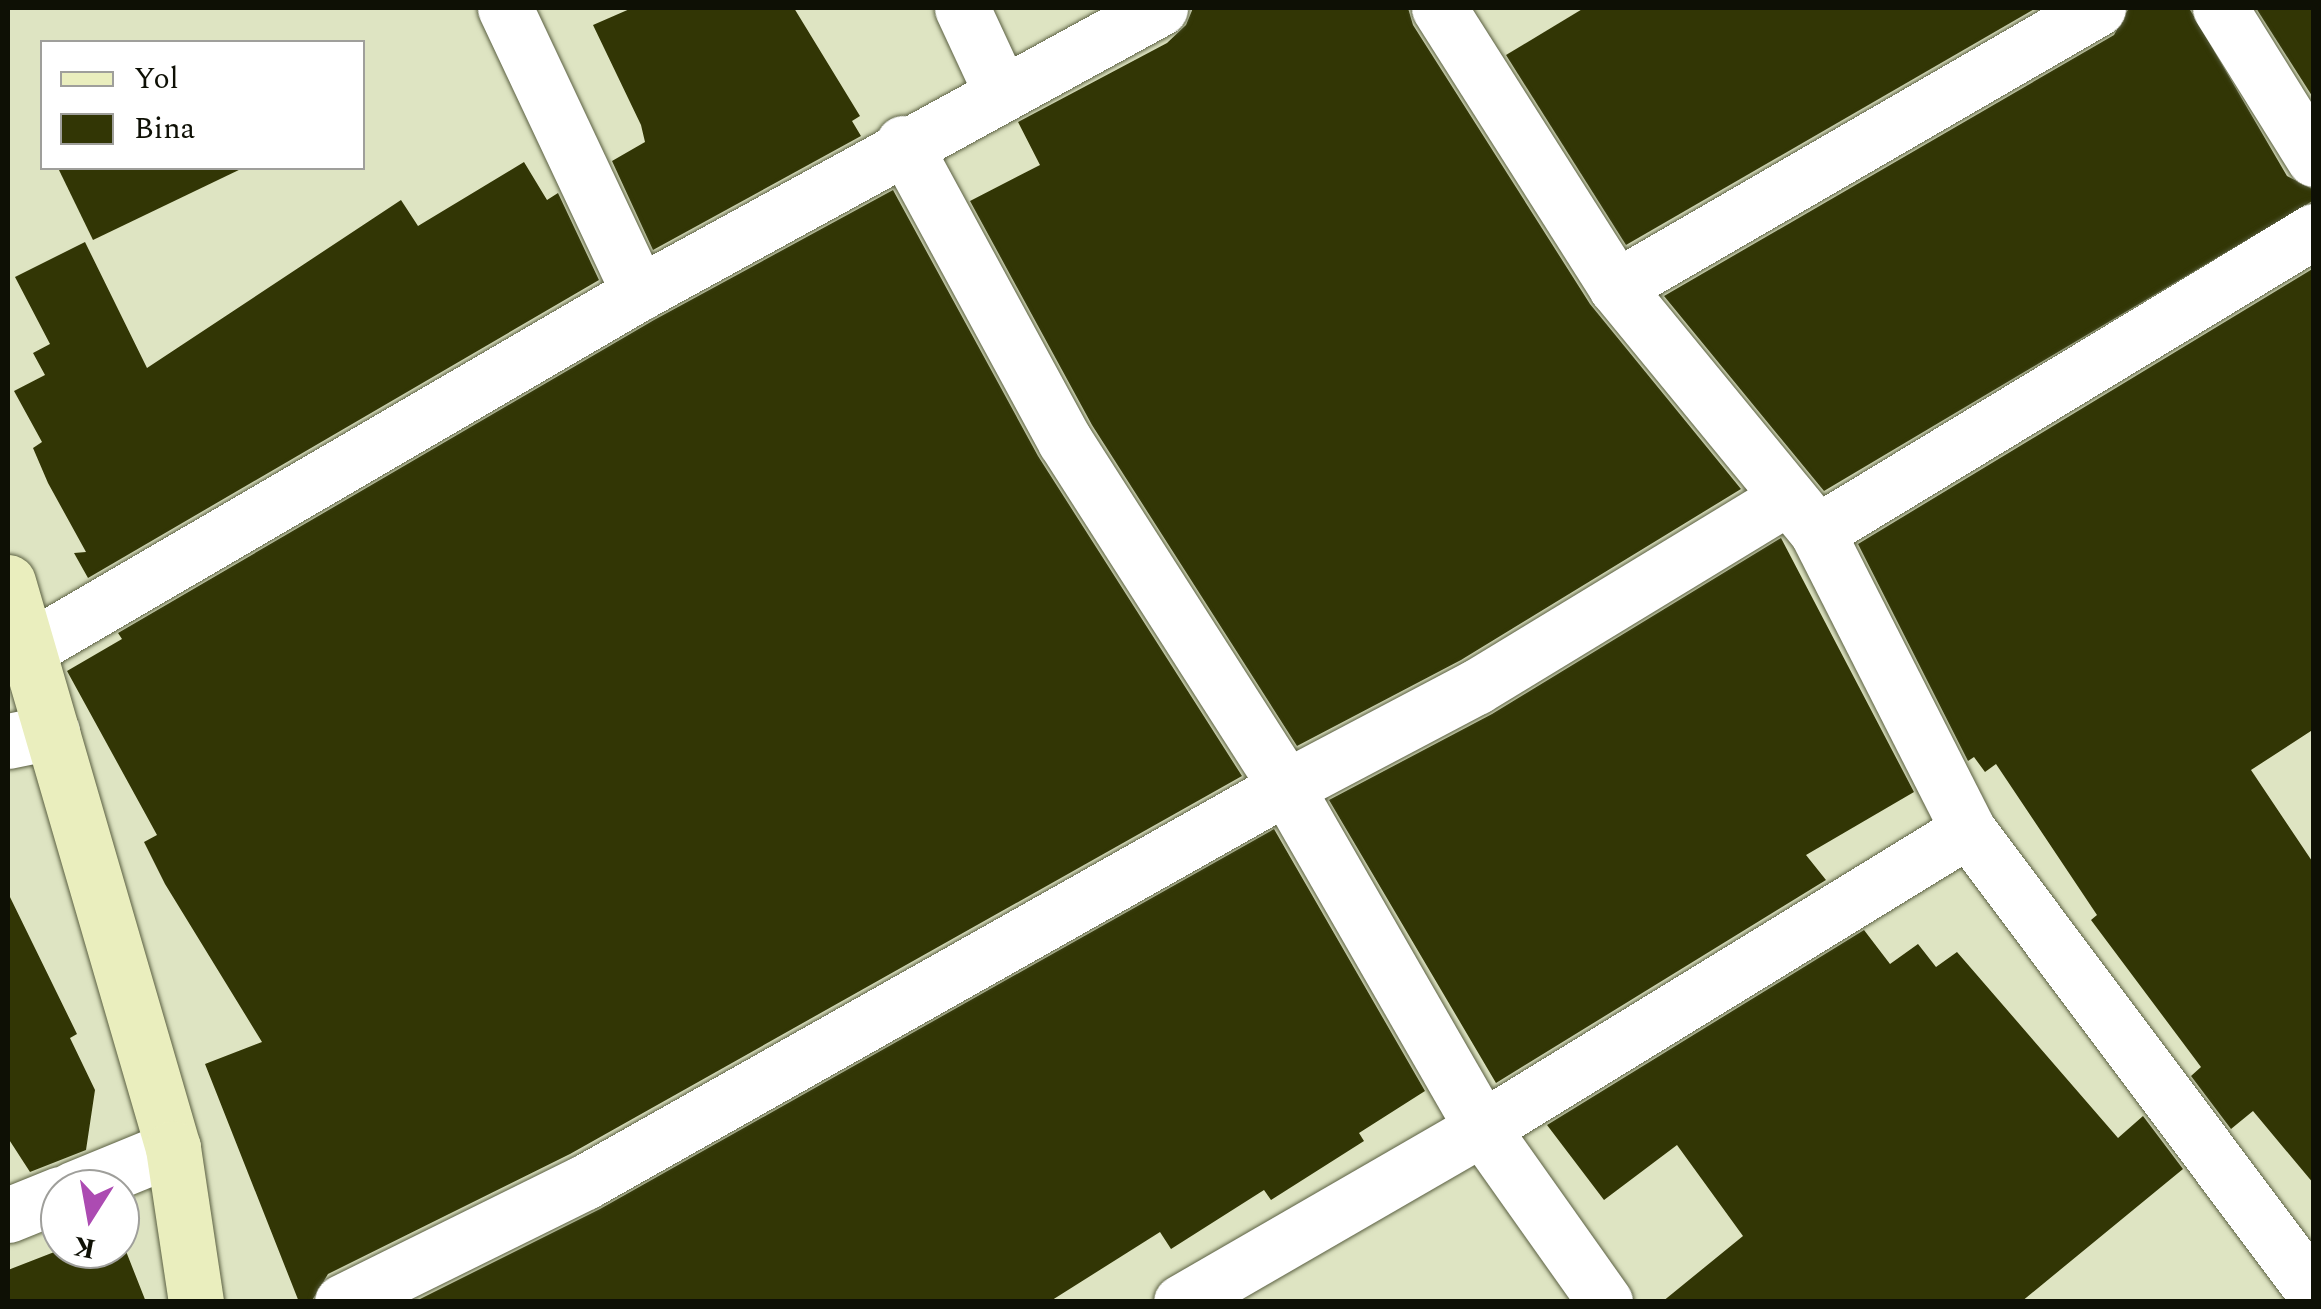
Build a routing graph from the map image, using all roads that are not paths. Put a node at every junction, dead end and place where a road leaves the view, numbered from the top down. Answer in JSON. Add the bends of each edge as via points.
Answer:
{"nodes":[{"id":1,"x":505,"y":8,"type":"edge"},
{"id":2,"x":962,"y":8,"type":"edge"},
{"id":3,"x":1160,"y":8,"type":"edge"},
{"id":4,"x":2098,"y":8,"type":"edge"},
{"id":5,"x":2220,"y":8,"type":"edge"},
{"id":6,"x":1456,"y":14,"type":"edge"},
{"id":7,"x":1001,"y":92,"type":"junction"},
{"id":8,"x":904,"y":143,"type":"junction"},
{"id":9,"x":2314,"y":159,"type":"edge"},
{"id":10,"x":2314,"y":231,"type":"edge"},
{"id":11,"x":1616,"y":287,"type":"junction"},
{"id":12,"x":639,"y":293,"type":"junction"},
{"id":13,"x":1802,"y":515,"type":"junction"},
{"id":14,"x":8,"y":582,"type":"edge"},
{"id":15,"x":28,"y":649,"type":"junction"},
{"id":16,"x":30,"y":736,"type":"edge"},
{"id":17,"x":1286,"y":787,"type":"junction"},
{"id":18,"x":1968,"y":830,"type":"junction"},
{"id":19,"x":1482,"y":1128,"type":"junction"},
{"id":20,"x":173,"y":1148,"type":"junction"},
{"id":21,"x":121,"y":1169,"type":"edge"},
{"id":22,"x":40,"y":1202,"type":"edge"},
{"id":23,"x":8,"y":1215,"type":"edge"},
{"id":24,"x":2314,"y":1292,"type":"edge"},
{"id":25,"x":196,"y":1302,"type":"edge"},
{"id":26,"x":342,"y":1302,"type":"edge"},
{"id":27,"x":1180,"y":1302,"type":"edge"},
{"id":28,"x":1605,"y":1302,"type":"edge"}],
"edges":[{"from":1,"to":12,"type":"street"},
{"from":2,"to":7,"type":"street"},
{"from":3,"to":7,"type":"street"},
{"from":4,"to":11,"type":"street"},
{"from":5,"to":9,"type":"street"},
{"from":6,"to":11,"type":"street"},
{"from":7,"to":8,"type":"street"},
{"from":8,"to":12,"type":"street"},
{"from":8,"to":17,"type":"street","via":[[1065,441]]},
{"from":10,"to":13,"type":"street"},
{"from":11,"to":13,"type":"street"},
{"from":12,"to":15,"type":"street"},
{"from":13,"to":17,"type":"street"},
{"from":13,"to":18,"type":"street"},
{"from":14,"to":15,"type":"street"},
{"from":15,"to":16,"type":"street"},
{"from":16,"to":20,"type":"street"},
{"from":17,"to":19,"type":"street"},
{"from":17,"to":26,"type":"street","via":[[585,1182]]},
{"from":18,"to":19,"type":"street"},
{"from":18,"to":24,"type":"street"},
{"from":19,"to":27,"type":"street"},
{"from":19,"to":28,"type":"street"},
{"from":20,"to":21,"type":"street"},
{"from":20,"to":25,"type":"street"},
{"from":22,"to":23,"type":"street"}]}
